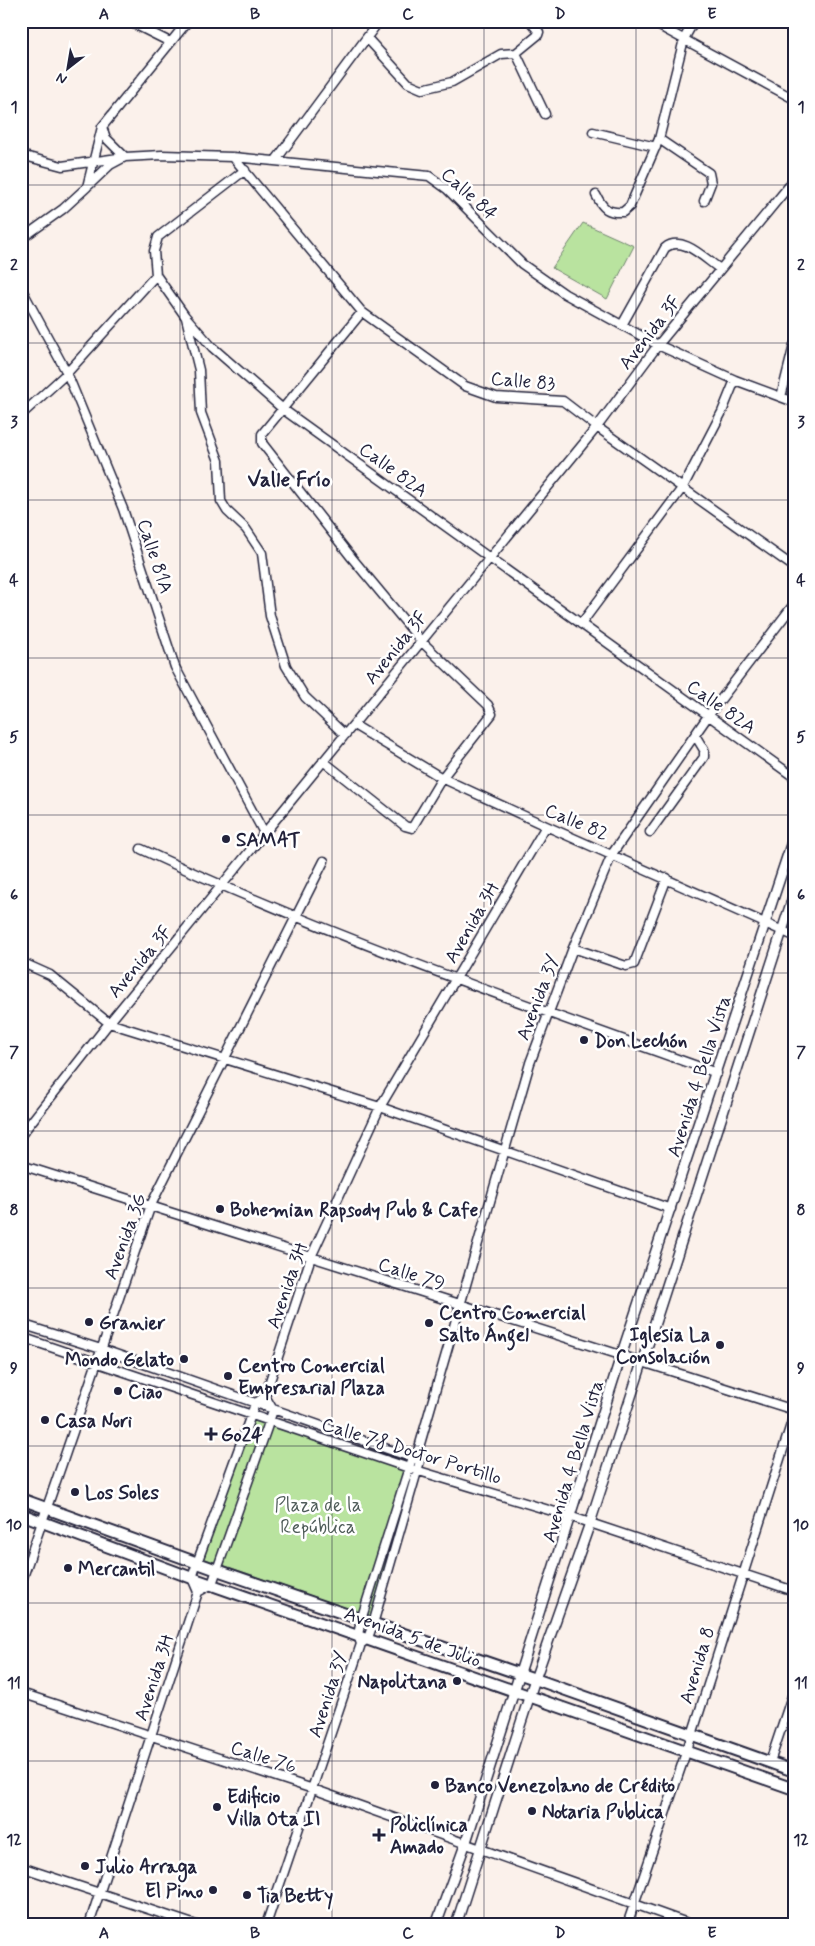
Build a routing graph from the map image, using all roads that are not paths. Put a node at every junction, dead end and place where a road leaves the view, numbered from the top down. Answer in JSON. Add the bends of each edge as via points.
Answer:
{"nodes":[{"id":1,"x":128,"y":21,"type":"edge"},
{"id":2,"x":188,"y":21,"type":"edge"},
{"id":3,"x":379,"y":21,"type":"edge"},
{"id":4,"x":530,"y":21,"type":"edge"},
{"id":5,"x":650,"y":21,"type":"edge"},
{"id":6,"x":694,"y":21,"type":"edge"},
{"id":7,"x":367,"y":38,"type":"junction"},
{"id":8,"x":684,"y":39,"type":"junction"},
{"id":9,"x":170,"y":42,"type":"junction"},
{"id":10,"x":516,"y":54,"type":"junction"},
{"id":11,"x":794,"y":99,"type":"edge"},
{"id":12,"x":545,"y":114,"type":"dead end"},
{"id":13,"x":102,"y":127,"type":"junction"},
{"id":14,"x":593,"y":132,"type":"dead end"},
{"id":15,"x":659,"y":139,"type":"junction"},
{"id":16,"x":656,"y":147,"type":"junction"},
{"id":17,"x":21,"y":155,"type":"edge"},
{"id":18,"x":125,"y":157,"type":"junction"},
{"id":19,"x":233,"y":157,"type":"junction"},
{"id":20,"x":276,"y":160,"type":"junction"},
{"id":21,"x":93,"y":162,"type":"junction"},
{"id":22,"x":245,"y":170,"type":"junction"},
{"id":23,"x":794,"y":180,"type":"edge"},
{"id":24,"x":87,"y":187,"type":"junction"},
{"id":25,"x":596,"y":195,"type":"dead end"},
{"id":26,"x":704,"y":201,"type":"dead end"},
{"id":27,"x":21,"y":238,"type":"edge"},
{"id":28,"x":720,"y":269,"type":"junction"},
{"id":29,"x":156,"y":275,"type":"junction"},
{"id":30,"x":21,"y":288,"type":"edge"},
{"id":31,"x":362,"y":312,"type":"junction"},
{"id":32,"x":185,"y":316,"type":"junction"},
{"id":33,"x":622,"y":325,"type":"junction"},
{"id":34,"x":658,"y":345,"type":"junction"},
{"id":35,"x":794,"y":345,"type":"edge"},
{"id":36,"x":67,"y":373,"type":"junction"},
{"id":37,"x":791,"y":374,"type":"edge"},
{"id":38,"x":735,"y":380,"type":"junction"},
{"id":39,"x":781,"y":397,"type":"junction"},
{"id":40,"x":794,"y":402,"type":"edge"},
{"id":41,"x":284,"y":410,"type":"junction"},
{"id":42,"x":21,"y":415,"type":"edge"},
{"id":43,"x":597,"y":427,"type":"junction"},
{"id":44,"x":683,"y":487,"type":"junction"},
{"id":45,"x":490,"y":558,"type":"junction"},
{"id":46,"x":794,"y":567,"type":"edge"},
{"id":47,"x":794,"y":604,"type":"edge"},
{"id":48,"x":581,"y":624,"type":"junction"},
{"id":49,"x":421,"y":641,"type":"junction"},
{"id":50,"x":708,"y":716,"type":"junction"},
{"id":51,"x":354,"y":725,"type":"junction"},
{"id":52,"x":345,"y":735,"type":"junction"},
{"id":53,"x":695,"y":735,"type":"junction"},
{"id":54,"x":323,"y":761,"type":"junction"},
{"id":55,"x":794,"y":776,"type":"edge"},
{"id":56,"x":442,"y":778,"type":"junction"},
{"id":57,"x":546,"y":826,"type":"junction"},
{"id":58,"x":650,"y":832,"type":"dead end"},
{"id":59,"x":264,"y":833,"type":"junction"},
{"id":60,"x":794,"y":836,"type":"edge"},
{"id":61,"x":141,"y":849,"type":"dead end"},
{"id":62,"x":612,"y":854,"type":"junction"},
{"id":63,"x":324,"y":861,"type":"dead end"},
{"id":64,"x":668,"y":878,"type":"junction"},
{"id":65,"x":222,"y":886,"type":"junction"},
{"id":66,"x":794,"y":894,"type":"edge"},
{"id":67,"x":296,"y":917,"type":"junction"},
{"id":68,"x":764,"y":922,"type":"junction"},
{"id":69,"x":781,"y":930,"type":"junction"},
{"id":70,"x":794,"y":936,"type":"edge"},
{"id":71,"x":573,"y":948,"type":"junction"},
{"id":72,"x":21,"y":962,"type":"edge"},
{"id":73,"x":457,"y":979,"type":"junction"},
{"id":74,"x":548,"y":1013,"type":"junction"},
{"id":75,"x":109,"y":1022,"type":"junction"},
{"id":76,"x":226,"y":1059,"type":"junction"},
{"id":77,"x":717,"y":1073,"type":"junction"},
{"id":78,"x":380,"y":1107,"type":"junction"},
{"id":79,"x":21,"y":1135,"type":"edge"},
{"id":80,"x":505,"y":1150,"type":"junction"},
{"id":81,"x":21,"y":1164,"type":"edge"},
{"id":82,"x":151,"y":1206,"type":"junction"},
{"id":83,"x":671,"y":1209,"type":"junction"},
{"id":84,"x":311,"y":1257,"type":"junction"},
{"id":85,"x":459,"y":1305,"type":"junction"},
{"id":86,"x":21,"y":1324,"type":"edge"},
{"id":87,"x":21,"y":1337,"type":"edge"},
{"id":88,"x":101,"y":1349,"type":"junction"},
{"id":89,"x":622,"y":1356,"type":"junction"},
{"id":90,"x":96,"y":1361,"type":"junction"},
{"id":91,"x":643,"y":1362,"type":"junction"},
{"id":92,"x":265,"y":1396,"type":"junction"},
{"id":93,"x":255,"y":1404,"type":"junction"},
{"id":94,"x":272,"y":1410,"type":"junction"},
{"id":95,"x":794,"y":1410,"type":"edge"},
{"id":96,"x":794,"y":1414,"type":"edge"},
{"id":97,"x":251,"y":1415,"type":"junction"},
{"id":98,"x":269,"y":1421,"type":"junction"},
{"id":99,"x":416,"y":1460,"type":"junction"},
{"id":100,"x":413,"y":1469,"type":"junction"},
{"id":101,"x":21,"y":1499,"type":"edge"},
{"id":102,"x":46,"y":1508,"type":"junction"},
{"id":103,"x":21,"y":1514,"type":"edge"},
{"id":104,"x":572,"y":1517,"type":"junction"},
{"id":105,"x":42,"y":1521,"type":"junction"},
{"id":106,"x":590,"y":1523,"type":"junction"},
{"id":107,"x":385,"y":1544,"type":"junction"},
{"id":108,"x":395,"y":1547,"type":"junction"},
{"id":109,"x":197,"y":1563,"type":"junction"},
{"id":110,"x":217,"y":1570,"type":"junction"},
{"id":111,"x":742,"y":1573,"type":"junction"},
{"id":112,"x":192,"y":1578,"type":"junction"},
{"id":113,"x":21,"y":1583,"type":"edge"},
{"id":114,"x":212,"y":1584,"type":"junction"},
{"id":115,"x":794,"y":1591,"type":"edge"},
{"id":116,"x":198,"y":1592,"type":"junction"},
{"id":117,"x":362,"y":1620,"type":"junction"},
{"id":118,"x":373,"y":1624,"type":"junction"},
{"id":119,"x":362,"y":1639,"type":"junction"},
{"id":120,"x":520,"y":1674,"type":"junction"},
{"id":121,"x":535,"y":1678,"type":"junction"},
{"id":122,"x":794,"y":1690,"type":"edge"},
{"id":123,"x":515,"y":1691,"type":"junction"},
{"id":124,"x":21,"y":1693,"type":"edge"},
{"id":125,"x":530,"y":1696,"type":"junction"},
{"id":126,"x":692,"y":1735,"type":"junction"},
{"id":127,"x":150,"y":1736,"type":"junction"},
{"id":128,"x":686,"y":1752,"type":"junction"},
{"id":129,"x":770,"y":1762,"type":"junction"},
{"id":130,"x":794,"y":1771,"type":"edge"},
{"id":131,"x":794,"y":1789,"type":"edge"},
{"id":132,"x":313,"y":1790,"type":"junction"},
{"id":133,"x":465,"y":1844,"type":"junction"},
{"id":134,"x":479,"y":1850,"type":"junction"},
{"id":135,"x":21,"y":1867,"type":"edge"},
{"id":136,"x":99,"y":1894,"type":"junction"},
{"id":137,"x":634,"y":1904,"type":"junction"},
{"id":138,"x":89,"y":1925,"type":"edge"},
{"id":139,"x":196,"y":1925,"type":"edge"},
{"id":140,"x":266,"y":1925,"type":"edge"},
{"id":141,"x":436,"y":1925,"type":"edge"},
{"id":142,"x":456,"y":1925,"type":"edge"},
{"id":143,"x":627,"y":1925,"type":"edge"},
{"id":144,"x":693,"y":1925,"type":"edge"}],
"edges":[{"from":1,"to":9,"type":"street"},
{"from":2,"to":9,"type":"street"},
{"from":3,"to":7,"type":"street"},
{"from":4,"to":10,"type":"street","via":[[539,34]]},
{"from":5,"to":8,"type":"street"},
{"from":6,"to":8,"type":"street"},
{"from":7,"to":10,"type":"street","via":[[408,83],[422,90],[452,82],[501,54]]},
{"from":7,"to":20,"type":"street"},
{"from":8,"to":11,"type":"street"},
{"from":8,"to":15,"type":"street"},
{"from":9,"to":13,"type":"street"},
{"from":10,"to":12,"type":"street"},
{"from":13,"to":18,"type":"street","via":[[106,138]]},
{"from":13,"to":21,"type":"street"},
{"from":14,"to":16,"type":"street"},
{"from":15,"to":16,"type":"street"},
{"from":15,"to":26,"type":"street","via":[[709,173],[711,183]]},
{"from":16,"to":25,"type":"street","via":[[630,206],[623,212],[610,213],[602,207]]},
{"from":17,"to":21,"type":"street","name":"Calle 84","via":[[62,166]]},
{"from":18,"to":19,"type":"street","name":"Calle 84"},
{"from":18,"to":21,"type":"street","name":"Calle 84"},
{"from":18,"to":24,"type":"street","via":[[110,165]]},
{"from":19,"to":20,"type":"street","name":"Calle 84"},
{"from":19,"to":22,"type":"street","name":"Calle 83"},
{"from":20,"to":33,"type":"street","name":"Calle 84","via":[[429,176],[522,264],[565,294]]},
{"from":21,"to":24,"type":"street"},
{"from":22,"to":29,"type":"street","via":[[158,236],[154,251]]},
{"from":22,"to":31,"type":"street","name":"Calle 83"},
{"from":23,"to":28,"type":"street","name":"Avenida 3F"},
{"from":24,"to":27,"type":"street","via":[[63,209]]},
{"from":28,"to":33,"type":"street","via":[[684,245],[670,244]]},
{"from":28,"to":34,"type":"street","name":"Avenida 3F"},
{"from":29,"to":32,"type":"street","name":"Calle 82A"},
{"from":29,"to":36,"type":"street"},
{"from":30,"to":36,"type":"street","name":"Calle 81A"},
{"from":31,"to":41,"type":"street"},
{"from":31,"to":43,"type":"street","name":"Calle 83","via":[[465,386],[496,398],[563,400]]},
{"from":32,"to":41,"type":"street","name":"Calle 82A","via":[[212,347]]},
{"from":32,"to":52,"type":"street","via":[[199,370],[201,413],[219,461],[222,501],[262,553],[270,616],[286,666],[305,697]]},
{"from":33,"to":34,"type":"street","name":"Calle 84"},
{"from":34,"to":38,"type":"street","name":"Calle 84"},
{"from":34,"to":43,"type":"street","name":"Avenida 3F"},
{"from":35,"to":37,"type":"street"},
{"from":36,"to":42,"type":"street"},
{"from":36,"to":59,"type":"street","name":"Calle 81A","via":[[123,509],[175,667]]},
{"from":37,"to":39,"type":"street"},
{"from":38,"to":39,"type":"street","name":"Calle 84"},
{"from":38,"to":44,"type":"street"},
{"from":39,"to":40,"type":"street","name":"Calle 84"},
{"from":41,"to":45,"type":"street","name":"Calle 82A"},
{"from":41,"to":49,"type":"street","via":[[262,434],[262,443]]},
{"from":43,"to":44,"type":"street","name":"Calle 83"},
{"from":43,"to":45,"type":"street","name":"Avenida 3F"},
{"from":44,"to":46,"type":"street","name":"Calle 83"},
{"from":44,"to":48,"type":"street"},
{"from":45,"to":48,"type":"street","name":"Calle 82A"},
{"from":45,"to":49,"type":"street","name":"Avenida 3F"},
{"from":47,"to":50,"type":"street","name":"Avenida 3Y"},
{"from":48,"to":50,"type":"street","name":"Calle 82A"},
{"from":49,"to":51,"type":"street","name":"Avenida 3F"},
{"from":49,"to":56,"type":"street","via":[[488,705],[492,714]]},
{"from":50,"to":53,"type":"street","name":"Avenida 3Y"},
{"from":50,"to":55,"type":"street","name":"Calle 82A"},
{"from":51,"to":52,"type":"street","name":"Avenida 3F"},
{"from":51,"to":56,"type":"street","name":"Calle 82"},
{"from":52,"to":54,"type":"street","name":"Avenida 3F"},
{"from":53,"to":58,"type":"street","via":[[704,750],[704,757]]},
{"from":53,"to":62,"type":"street","name":"Avenida 3Y"},
{"from":54,"to":56,"type":"street","via":[[405,826],[412,828]]},
{"from":54,"to":59,"type":"street","name":"Avenida 3F"},
{"from":56,"to":57,"type":"street","name":"Calle 82"},
{"from":57,"to":62,"type":"street","name":"Calle 82"},
{"from":57,"to":73,"type":"street","name":"Avenida 3H"},
{"from":59,"to":65,"type":"street","name":"Avenida 3F"},
{"from":60,"to":68,"type":"street","name":"Avenida 4 Bella Vista"},
{"from":61,"to":65,"type":"street"},
{"from":62,"to":64,"type":"street","name":"Calle 82"},
{"from":62,"to":71,"type":"street","name":"Avenida 3Y"},
{"from":63,"to":67,"type":"street","name":"Avenida 3G"},
{"from":64,"to":68,"type":"street","name":"Calle 82"},
{"from":64,"to":71,"type":"street","via":[[634,964],[626,966]]},
{"from":65,"to":67,"type":"street"},
{"from":65,"to":75,"type":"street","name":"Avenida 3F"},
{"from":66,"to":69,"type":"street","name":"Avenida 4 Bella Vista"},
{"from":67,"to":73,"type":"street"},
{"from":67,"to":76,"type":"street","name":"Avenida 3G"},
{"from":68,"to":69,"type":"street","name":"Calle 82"},
{"from":68,"to":77,"type":"street","name":"Avenida 4 Bella Vista"},
{"from":69,"to":70,"type":"street","name":"Calle 82"},
{"from":69,"to":91,"type":"street","name":"Avenida 4 Bella Vista"},
{"from":71,"to":74,"type":"street","name":"Avenida 3Y"},
{"from":72,"to":75,"type":"street","via":[[50,975]]},
{"from":73,"to":74,"type":"street"},
{"from":73,"to":78,"type":"street","name":"Avenida 3H"},
{"from":74,"to":77,"type":"street"},
{"from":74,"to":80,"type":"street","name":"Avenida 3Y","via":[[530,1062]]},
{"from":75,"to":76,"type":"street"},
{"from":75,"to":79,"type":"street","name":"Avenida 3F"},
{"from":76,"to":78,"type":"street"},
{"from":76,"to":82,"type":"street","name":"Avenida 3G"},
{"from":77,"to":83,"type":"street","name":"Avenida 4 Bella Vista"},
{"from":78,"to":80,"type":"street"},
{"from":78,"to":84,"type":"street","name":"Avenida 3H"},
{"from":80,"to":83,"type":"street"},
{"from":80,"to":85,"type":"street","name":"Avenida 3Y"},
{"from":81,"to":82,"type":"street","name":"Calle 79"},
{"from":82,"to":84,"type":"street","name":"Calle 79"},
{"from":82,"to":88,"type":"street","name":"Avenida 3G"},
{"from":83,"to":89,"type":"street","name":"Avenida 4 Bella Vista"},
{"from":84,"to":85,"type":"street","name":"Calle 79"},
{"from":84,"to":92,"type":"street","name":"Avenida 3H"},
{"from":85,"to":89,"type":"street","name":"Calle 79"},
{"from":85,"to":99,"type":"street","name":"Avenida 3Y"},
{"from":86,"to":88,"type":"street","name":"Calle 78 Doctor Portillo"},
{"from":87,"to":90,"type":"street","name":"Calle 78 Doctor Portillo"},
{"from":88,"to":90,"type":"street","name":"Avenida 3G"},
{"from":88,"to":93,"type":"street","name":"Calle 78 Doctor Portillo"},
{"from":89,"to":91,"type":"street","name":"Calle 79"},
{"from":89,"to":104,"type":"street","name":"Avenida 4 Bella Vista"},
{"from":90,"to":97,"type":"street","name":"Calle 78 Doctor Portillo"},
{"from":90,"to":102,"type":"street","name":"Avenida 3G"},
{"from":91,"to":95,"type":"street","name":"Calle 79"},
{"from":91,"to":106,"type":"street","name":"Avenida 4 Bella Vista"},
{"from":92,"to":93,"type":"street"},
{"from":92,"to":94,"type":"street"},
{"from":93,"to":94,"type":"street","name":"Calle 78 Doctor Portillo"},
{"from":93,"to":97,"type":"street"},
{"from":94,"to":98,"type":"street"},
{"from":94,"to":99,"type":"street","name":"Calle 78 Doctor Portillo"},
{"from":96,"to":111,"type":"street","name":"Avenida 8"},
{"from":97,"to":98,"type":"street","name":"Calle 78 Doctor Portillo"},
{"from":97,"to":109,"type":"street"},
{"from":98,"to":100,"type":"street","name":"Calle 78 Doctor Portillo"},
{"from":98,"to":110,"type":"street"},
{"from":99,"to":100,"type":"street","name":"Avenida 3Y"},
{"from":100,"to":104,"type":"street","name":"Calle 78 Doctor Portillo"},
{"from":100,"to":107,"type":"street","name":"Avenida 3Y"},
{"from":100,"to":108,"type":"street","name":"Avenida 3Y"},
{"from":101,"to":102,"type":"main road","name":"Avenida 5 de Julio"},
{"from":102,"to":105,"type":"street","name":"Avenida 3G"},
{"from":102,"to":109,"type":"main road","name":"Avenida 5 de Julio"},
{"from":103,"to":105,"type":"main road","name":"Avenida 5 de Julio"},
{"from":104,"to":106,"type":"street","name":"Calle 78 Doctor Portillo"},
{"from":104,"to":120,"type":"street","name":"Avenida 4 Bella Vista"},
{"from":105,"to":112,"type":"main road","name":"Avenida 5 de Julio"},
{"from":105,"to":113,"type":"street","name":"Avenida 3G"},
{"from":106,"to":111,"type":"street","name":"Calle 78 Doctor Portillo"},
{"from":106,"to":121,"type":"street","name":"Avenida 4 Bella Vista"},
{"from":107,"to":108,"type":"street"},
{"from":107,"to":117,"type":"street","name":"Avenida 3Y"},
{"from":108,"to":118,"type":"street","name":"Avenida 3Y"},
{"from":109,"to":110,"type":"main road","name":"Avenida 5 de Julio"},
{"from":109,"to":112,"type":"street"},
{"from":110,"to":114,"type":"street"},
{"from":110,"to":117,"type":"main road","name":"Avenida 5 de Julio"},
{"from":111,"to":115,"type":"street","name":"Calle 78 Doctor Portillo"},
{"from":111,"to":126,"type":"street","name":"Avenida 8"},
{"from":112,"to":114,"type":"main road","name":"Avenida 5 de Julio"},
{"from":112,"to":116,"type":"street"},
{"from":114,"to":116,"type":"street"},
{"from":114,"to":119,"type":"main road","name":"Avenida 5 de Julio"},
{"from":116,"to":127,"type":"street","name":"Avenida 3H"},
{"from":117,"to":118,"type":"main road","name":"Avenida 5 de Julio"},
{"from":117,"to":119,"type":"street","name":"Avenida 3Y"},
{"from":118,"to":119,"type":"street","name":"Avenida 3Y"},
{"from":118,"to":120,"type":"main road","name":"Avenida 5 de Julio"},
{"from":119,"to":123,"type":"main road","name":"Avenida 5 de Julio"},
{"from":119,"to":132,"type":"street","name":"Avenida 3Y"},
{"from":120,"to":121,"type":"main road","name":"Avenida 5 de Julio"},
{"from":120,"to":123,"type":"street","name":"Avenida 4 Bella Vista"},
{"from":121,"to":125,"type":"street","name":"Avenida 4 Bella Vista"},
{"from":121,"to":126,"type":"main road","name":"Avenida 5 de Julio"},
{"from":122,"to":129,"type":"street"},
{"from":123,"to":125,"type":"main road","name":"Avenida 5 de Julio"},
{"from":123,"to":133,"type":"street","name":"Avenida 4 Bella Vista"},
{"from":124,"to":127,"type":"street","name":"Calle 76"},
{"from":125,"to":128,"type":"main road","name":"Avenida 5 de Julio"},
{"from":125,"to":134,"type":"street","name":"Avenida 4 Bella Vista"},
{"from":126,"to":128,"type":"street","name":"Avenida 8"},
{"from":126,"to":129,"type":"main road","name":"Avenida 5 de Julio"},
{"from":127,"to":132,"type":"street","name":"Calle 76"},
{"from":127,"to":136,"type":"street","name":"Avenida 3H"},
{"from":128,"to":131,"type":"main road","name":"Avenida 5 de Julio"},
{"from":128,"to":137,"type":"street","name":"Avenida 8"},
{"from":129,"to":130,"type":"main road","name":"Avenida 5 de Julio"},
{"from":132,"to":133,"type":"street","name":"Calle 76"},
{"from":132,"to":140,"type":"street","name":"Avenida 3Y"},
{"from":133,"to":134,"type":"street","name":"Calle 76"},
{"from":133,"to":141,"type":"street","name":"Avenida 4 Bella Vista"},
{"from":134,"to":137,"type":"street","name":"Calle 76"},
{"from":134,"to":142,"type":"street","name":"Avenida 4 Bella Vista"},
{"from":135,"to":136,"type":"street"},
{"from":136,"to":138,"type":"street","name":"Avenida 3H"},
{"from":136,"to":139,"type":"street"},
{"from":137,"to":143,"type":"street","name":"Avenida 8"},
{"from":137,"to":144,"type":"street","name":"Calle 76"}]}
